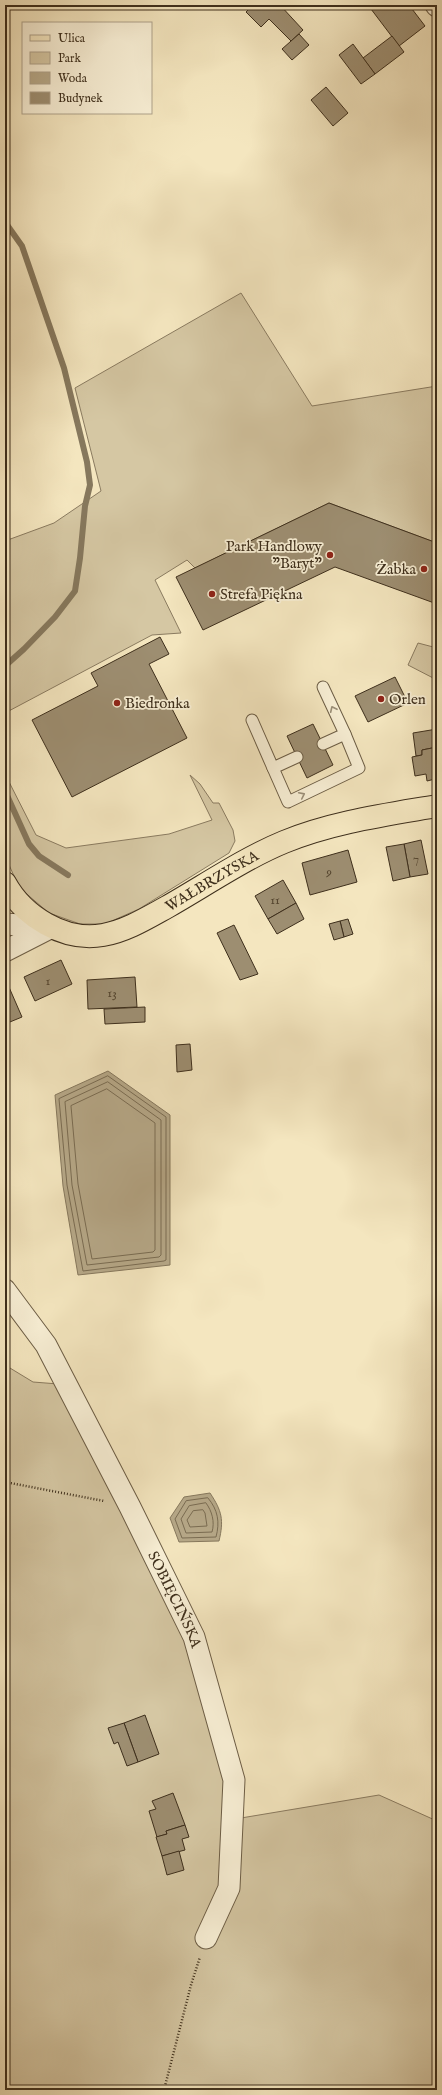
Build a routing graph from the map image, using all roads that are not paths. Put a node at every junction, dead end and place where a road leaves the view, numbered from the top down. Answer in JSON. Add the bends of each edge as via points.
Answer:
{"nodes":[{"id":1,"x":323,"y":687,"type":"dead end"},
{"id":2,"x":252,"y":720,"type":"dead end"},
{"id":3,"x":345,"y":734,"type":"junction"},
{"id":4,"x":323,"y":744,"type":"dead end"},
{"id":5,"x":297,"y":757,"type":"dead end"},
{"id":6,"x":273,"y":768,"type":"junction"},
{"id":7,"x":437,"y":806,"type":"edge"},
{"id":8,"x":5,"y":883,"type":"edge"},
{"id":9,"x":5,"y":924,"type":"edge"},
{"id":10,"x":52,"y":927,"type":"junction"},
{"id":11,"x":5,"y":951,"type":"edge"},
{"id":12,"x":5,"y":1290,"type":"edge"},
{"id":13,"x":206,"y":1938,"type":"road end"}],
"edges":[{"from":3,"to":1,"type":"lane","one_way":true},
{"from":2,"to":6,"type":"lane"},
{"from":3,"to":4,"type":"lane"},
{"from":6,"to":3,"type":"lane","one_way":true,"via":[[288,802],[359,768]]},
{"from":5,"to":6,"type":"lane"},
{"from":7,"to":10,"type":"main road","name":"WAŁBRZYSKA","via":[[347,822],[284,842],[139,922],[103,935],[73,934]]},
{"from":8,"to":10,"type":"main road","name":"WAŁBRZYSKA","via":[[10,893],[30,915]]},
{"from":9,"to":10,"type":"street"},
{"from":10,"to":11,"type":"street"},
{"from":12,"to":13,"type":"street","name":"SOBIĘCIŃSKA","via":[[46,1345],[194,1638],[234,1780],[229,1888]]}]}
